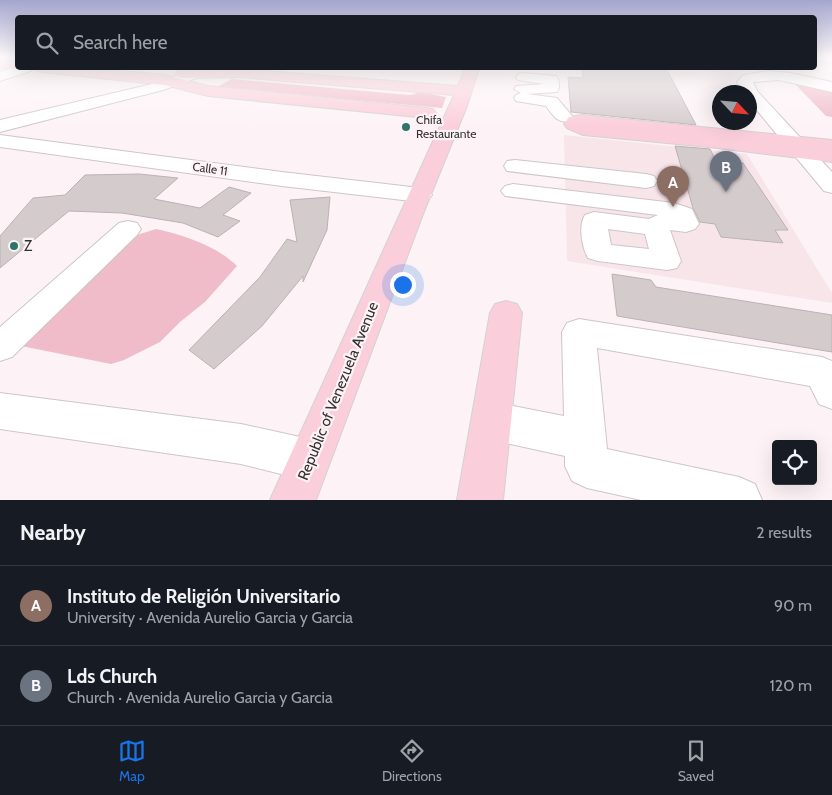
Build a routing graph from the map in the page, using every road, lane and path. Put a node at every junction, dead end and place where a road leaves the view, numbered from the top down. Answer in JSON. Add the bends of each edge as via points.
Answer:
{"nodes":[{"id":1,"x":168,"y":81,"type":"edge"},
{"id":2,"x":342,"y":81,"type":"edge"},
{"id":3,"x":467,"y":81,"type":"edge"},
{"id":4,"x":530,"y":81,"type":"edge"},
{"id":5,"x":746,"y":81,"type":"edge"},
{"id":6,"x":806,"y":81,"type":"edge"},
{"id":7,"x":174,"y":82,"type":"junction"},
{"id":8,"x":832,"y":87,"type":"edge"},
{"id":9,"x":463,"y":91,"type":"junction"},
{"id":10,"x":427,"y":113,"type":"dead end"},
{"id":11,"x":564,"y":117,"type":"dead end"},
{"id":12,"x":0,"y":126,"type":"edge"},
{"id":13,"x":0,"y":141,"type":"edge"},
{"id":14,"x":832,"y":146,"type":"edge"},
{"id":15,"x":798,"y":147,"type":"junction"},
{"id":16,"x":832,"y":156,"type":"edge"},
{"id":17,"x":515,"y":166,"type":"dead end"},
{"id":18,"x":646,"y":181,"type":"dead end"},
{"id":19,"x":832,"y":186,"type":"edge"},
{"id":20,"x":513,"y":191,"type":"dead end"},
{"id":21,"x":420,"y":195,"type":"junction"},
{"id":22,"x":656,"y":228,"type":"dead end"},
{"id":23,"x":128,"y":230,"type":"dead end"},
{"id":24,"x":506,"y":313,"type":"dead end"},
{"id":25,"x":0,"y":347,"type":"edge"},
{"id":26,"x":832,"y":392,"type":"edge"},
{"id":27,"x":0,"y":411,"type":"edge"},
{"id":28,"x":492,"y":420,"type":"junction"},
{"id":29,"x":585,"y":440,"type":"junction"},
{"id":30,"x":309,"y":460,"type":"junction"},
{"id":31,"x":292,"y":500,"type":"edge"},
{"id":32,"x":480,"y":500,"type":"edge"},
{"id":33,"x":739,"y":500,"type":"edge"}],
"edges":[{"from":1,"to":7,"type":"main road"},
{"from":2,"to":9,"type":"main road"},
{"from":3,"to":9,"type":"main road"},
{"from":4,"to":11,"type":"street","via":[[522,84],[551,102]]},
{"from":5,"to":15,"type":"street","via":[[751,94]]},
{"from":6,"to":8,"type":"street"},
{"from":7,"to":10,"type":"main road","via":[[208,91]]},
{"from":7,"to":12,"type":"street"},
{"from":9,"to":21,"type":"main road","name":"Republic of Venezuela Avenue"},
{"from":13,"to":21,"type":"street","name":"Calle 11"},
{"from":14,"to":15,"type":"main road"},
{"from":15,"to":15,"type":"main road","via":[[582,120],[573,124],[583,129]]},
{"from":15,"to":16,"type":"main road"},
{"from":15,"to":19,"type":"street"},
{"from":17,"to":18,"type":"street"},
{"from":20,"to":22,"type":"street","via":[[674,210],[683,214],[686,224],[663,222]]},
{"from":21,"to":30,"type":"main road","name":"Republic of Venezuela Avenue"},
{"from":23,"to":25,"type":"street"},
{"from":24,"to":28,"type":"main road"},
{"from":26,"to":29,"type":"street","via":[[822,373],[579,332]]},
{"from":27,"to":30,"type":"street","via":[[241,444]]},
{"from":28,"to":29,"type":"street"},
{"from":28,"to":32,"type":"main road"},
{"from":29,"to":33,"type":"street","via":[[587,466]]},
{"from":30,"to":31,"type":"main road","name":"Republic of Venezuela Avenue"}]}
